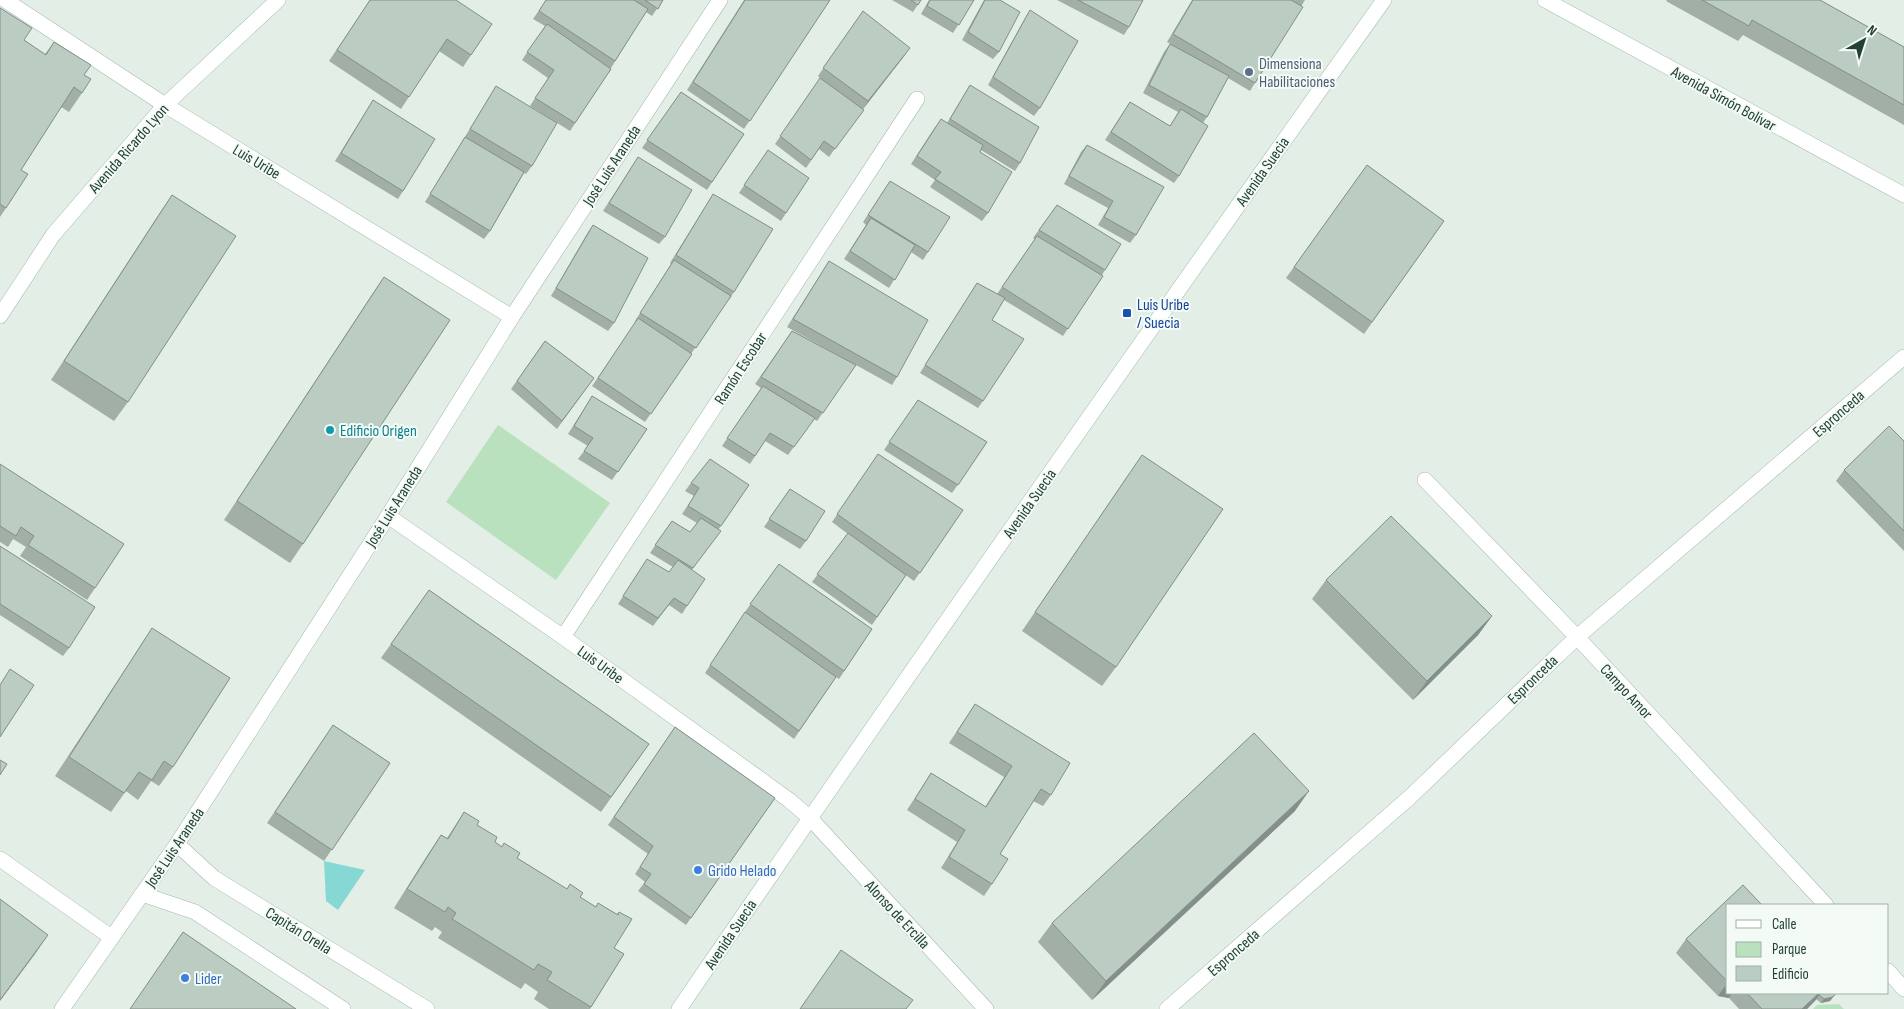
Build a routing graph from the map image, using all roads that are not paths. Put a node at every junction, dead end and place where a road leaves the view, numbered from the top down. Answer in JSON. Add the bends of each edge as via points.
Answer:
{"nodes":[{"id":1,"x":5,"y":0,"type":"edge"},
{"id":2,"x":278,"y":0,"type":"edge"},
{"id":3,"x":720,"y":0,"type":"edge"},
{"id":4,"x":1384,"y":0,"type":"edge"},
{"id":5,"x":1545,"y":0,"type":"edge"},
{"id":6,"x":917,"y":99,"type":"dead end"},
{"id":7,"x":165,"y":105,"type":"junction"},
{"id":8,"x":1904,"y":195,"type":"edge"},
{"id":9,"x":0,"y":316,"type":"edge"},
{"id":10,"x":512,"y":317,"type":"junction"},
{"id":11,"x":1904,"y":356,"type":"edge"},
{"id":12,"x":1425,"y":480,"type":"dead end"},
{"id":13,"x":388,"y":516,"type":"junction"},
{"id":14,"x":563,"y":636,"type":"junction"},
{"id":15,"x":1577,"y":636,"type":"junction"},
{"id":16,"x":810,"y":818,"type":"junction"},
{"id":17,"x":177,"y":844,"type":"junction"},
{"id":18,"x":0,"y":859,"type":"edge"},
{"id":19,"x":142,"y":894,"type":"junction"},
{"id":20,"x":1825,"y":904,"type":"edge"},
{"id":21,"x":111,"y":937,"type":"junction"},
{"id":22,"x":1889,"y":972,"type":"edge"},
{"id":23,"x":1904,"y":989,"type":"edge"},
{"id":24,"x":62,"y":1009,"type":"edge"},
{"id":25,"x":343,"y":1009,"type":"edge"},
{"id":26,"x":427,"y":1009,"type":"edge"},
{"id":27,"x":679,"y":1009,"type":"edge"},
{"id":28,"x":986,"y":1009,"type":"edge"},
{"id":29,"x":1167,"y":1009,"type":"edge"}],
"edges":[{"from":1,"to":7,"type":"street","name":"Luis Uribe"},
{"from":2,"to":7,"type":"street","name":"Avenida Ricardo Lyon"},
{"from":3,"to":10,"type":"street","name":"José Luis Araneda"},
{"from":4,"to":16,"type":"street","name":"Avenida Suecia","via":[[1196,263]]},
{"from":5,"to":8,"type":"street","name":"Avenida Simón Bolívar"},
{"from":6,"to":14,"type":"street","name":"Ramón Escobar"},
{"from":7,"to":9,"type":"street","name":"Avenida Ricardo Lyon","via":[[53,235]]},
{"from":7,"to":10,"type":"street","name":"Luis Uribe"},
{"from":10,"to":13,"type":"street","name":"José Luis Araneda"},
{"from":11,"to":15,"type":"street","name":"Espronceda"},
{"from":12,"to":15,"type":"street","name":"Campo Amor"},
{"from":13,"to":14,"type":"street","name":"Luis Uribe"},
{"from":13,"to":17,"type":"street","name":"José Luis Araneda"},
{"from":14,"to":16,"type":"street","name":"Luis Uribe"},
{"from":15,"to":20,"type":"street","name":"Campo Amor"},
{"from":15,"to":29,"type":"street","name":"Espronceda","via":[[1410,797]]},
{"from":16,"to":27,"type":"street","name":"Avenida Suecia"},
{"from":16,"to":28,"type":"street","name":"Alonso de Ercilla"},
{"from":17,"to":19,"type":"street","name":"José Luis Araneda"},
{"from":17,"to":26,"type":"street","name":"Capitán Orella","via":[[214,878]]},
{"from":18,"to":21,"type":"street"},
{"from":19,"to":21,"type":"street","name":"José Luis Araneda"},
{"from":19,"to":25,"type":"street","via":[[196,912]]},
{"from":21,"to":24,"type":"street","name":"José Luis Araneda"},
{"from":22,"to":23,"type":"street"}]}
